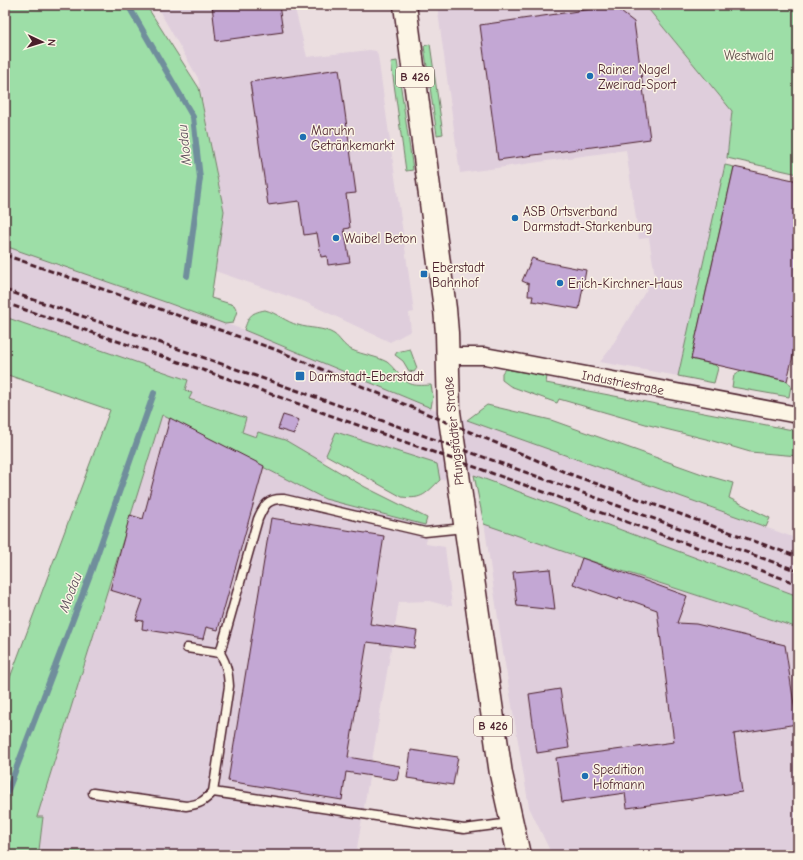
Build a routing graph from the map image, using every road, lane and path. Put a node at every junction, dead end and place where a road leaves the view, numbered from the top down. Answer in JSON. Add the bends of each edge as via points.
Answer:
{"nodes":[{"id":1,"x":406,"y":5,"type":"edge"},
{"id":2,"x":447,"y":356,"type":"junction"},
{"id":3,"x":798,"y":415,"type":"edge"},
{"id":4,"x":465,"y":528,"type":"junction"},
{"id":5,"x":187,"y":648,"type":"dead end"},
{"id":6,"x":220,"y":653,"type":"junction"},
{"id":7,"x":213,"y":792,"type":"junction"},
{"id":8,"x":93,"y":793,"type":"dead end"},
{"id":9,"x":511,"y":823,"type":"junction"},
{"id":10,"x":519,"y":855,"type":"edge"}],
"edges":[{"from":1,"to":2,"type":"main road","name":"Pfungstädter Straße","number":"B 426","via":[[445,309]]},
{"from":2,"to":3,"type":"street","name":"Industriestraße","via":[[485,356]]},
{"from":2,"to":4,"type":"main road","name":"Pfungstädter Straße","number":"B 426","via":[[449,412]]},
{"from":4,"to":6,"type":"lane","via":[[426,532],[284,499],[276,498],[268,502],[258,519]]},
{"from":4,"to":9,"type":"main road","name":"Pfungstädter Straße","number":"B 426","via":[[492,719]]},
{"from":5,"to":6,"type":"lane"},
{"from":6,"to":7,"type":"lane","via":[[226,662],[229,686]]},
{"from":7,"to":8,"type":"lane","via":[[205,801],[186,806]]},
{"from":7,"to":9,"type":"lane","via":[[464,829]]},
{"from":9,"to":10,"type":"main road","name":"Pfungstädter Straße","number":"B 426"}]}
